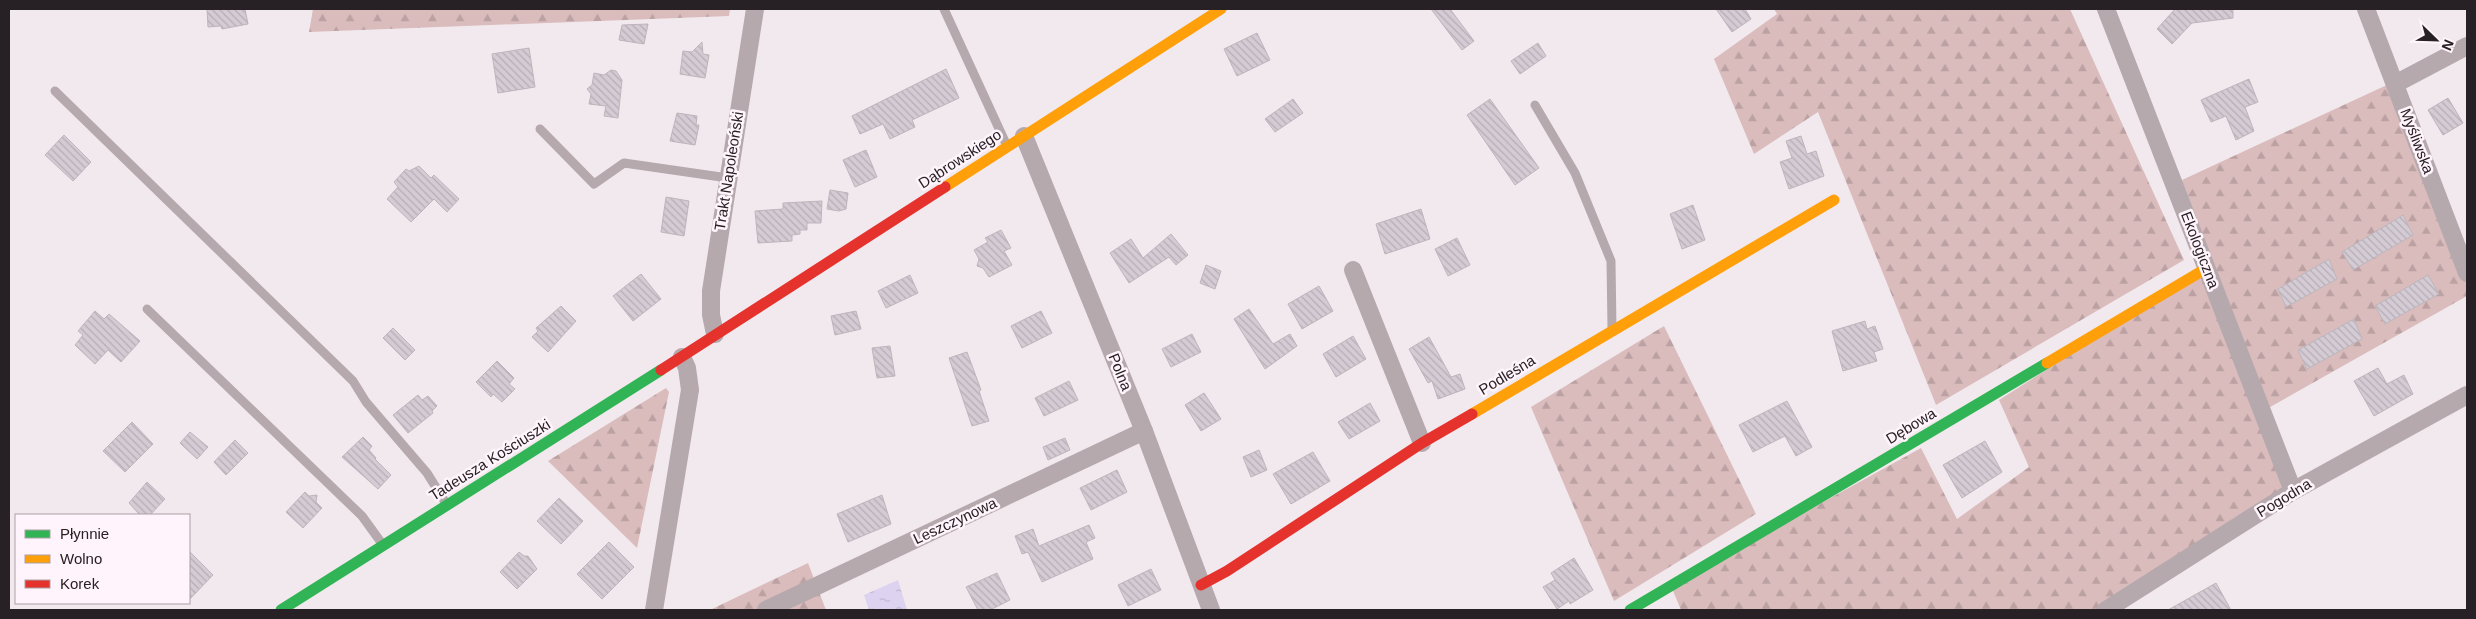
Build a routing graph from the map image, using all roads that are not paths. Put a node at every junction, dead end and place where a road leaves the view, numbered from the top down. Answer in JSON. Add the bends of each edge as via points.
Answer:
{"nodes":[{"id":1,"x":755,"y":9,"type":"edge"},
{"id":2,"x":944,"y":9,"type":"edge"},
{"id":3,"x":1221,"y":9,"type":"edge"},
{"id":4,"x":2106,"y":9,"type":"edge"},
{"id":5,"x":2366,"y":9,"type":"edge"},
{"id":6,"x":2467,"y":46,"type":"edge"},
{"id":7,"x":2395,"y":84,"type":"junction"},
{"id":8,"x":55,"y":91,"type":"dead end"},
{"id":9,"x":1535,"y":105,"type":"dead end"},
{"id":10,"x":540,"y":129,"type":"dead end"},
{"id":11,"x":1024,"y":136,"type":"junction"},
{"id":12,"x":1008,"y":146,"type":"junction"},
{"id":13,"x":728,"y":178,"type":"junction"},
{"id":14,"x":1834,"y":200,"type":"dead end"},
{"id":15,"x":2207,"y":268,"type":"junction"},
{"id":16,"x":1354,"y":270,"type":"dead end"},
{"id":17,"x":2467,"y":273,"type":"edge"},
{"id":18,"x":147,"y":309,"type":"dead end"},
{"id":19,"x":1612,"y":330,"type":"junction"},
{"id":20,"x":715,"y":334,"type":"junction"},
{"id":21,"x":682,"y":357,"type":"junction"},
{"id":22,"x":2467,"y":395,"type":"edge"},
{"id":23,"x":1144,"y":431,"type":"junction"},
{"id":24,"x":1422,"y":443,"type":"junction"},
{"id":25,"x":2293,"y":491,"type":"junction"},
{"id":26,"x":447,"y":505,"type":"junction"},
{"id":27,"x":383,"y":546,"type":"junction"},
{"id":28,"x":1201,"y":585,"type":"junction"},
{"id":29,"x":281,"y":610,"type":"edge"},
{"id":30,"x":654,"y":610,"type":"edge"},
{"id":31,"x":766,"y":610,"type":"edge"},
{"id":32,"x":1211,"y":610,"type":"edge"},
{"id":33,"x":1630,"y":610,"type":"edge"},
{"id":34,"x":2106,"y":610,"type":"edge"}],
"edges":[{"from":1,"to":13,"type":"street","name":"Trakt Napoleoński"},
{"from":2,"to":12,"type":"lane"},
{"from":3,"to":11,"type":"street","name":"Dąbrowskiego"},
{"from":4,"to":15,"type":"street","name":"Ekologiczna"},
{"from":5,"to":7,"type":"street","name":"Myśliwska"},
{"from":6,"to":7,"type":"street"},
{"from":7,"to":17,"type":"street","name":"Myśliwska"},
{"from":8,"to":26,"type":"lane","via":[[353,381],[366,402],[427,473]]},
{"from":9,"to":19,"type":"lane","via":[[1576,173],[1611,261]]},
{"from":10,"to":13,"type":"lane","via":[[594,184],[624,162]]},
{"from":11,"to":12,"type":"street","name":"Dąbrowskiego"},
{"from":11,"to":23,"type":"street","name":"Polna"},
{"from":12,"to":20,"type":"street","name":"Dąbrowskiego"},
{"from":13,"to":20,"type":"street","name":"Trakt Napoleoński","via":[[711,292]]},
{"from":14,"to":19,"type":"street","name":"Podleśna"},
{"from":15,"to":25,"type":"street","name":"Ekologiczna"},
{"from":15,"to":33,"type":"street","name":"Dębowa"},
{"from":16,"to":24,"type":"street"},
{"from":18,"to":27,"type":"lane","via":[[362,516]]},
{"from":19,"to":24,"type":"street","name":"Podleśna"},
{"from":20,"to":21,"type":"street","name":"Tadeusza Kościuszki"},
{"from":21,"to":26,"type":"street","name":"Tadeusza Kościuszki"},
{"from":21,"to":30,"type":"street","via":[[690,390]]},
{"from":22,"to":25,"type":"street","name":"Pogodna"},
{"from":23,"to":28,"type":"street","name":"Polna"},
{"from":23,"to":31,"type":"street","name":"Leszczynowa"},
{"from":24,"to":28,"type":"street","name":"Podleśna"},
{"from":25,"to":34,"type":"street","name":"Pogodna"},
{"from":26,"to":27,"type":"street","name":"Tadeusza Kościuszki"},
{"from":27,"to":29,"type":"street","name":"Tadeusza Kościuszki"},
{"from":28,"to":32,"type":"street","name":"Polna"}]}
